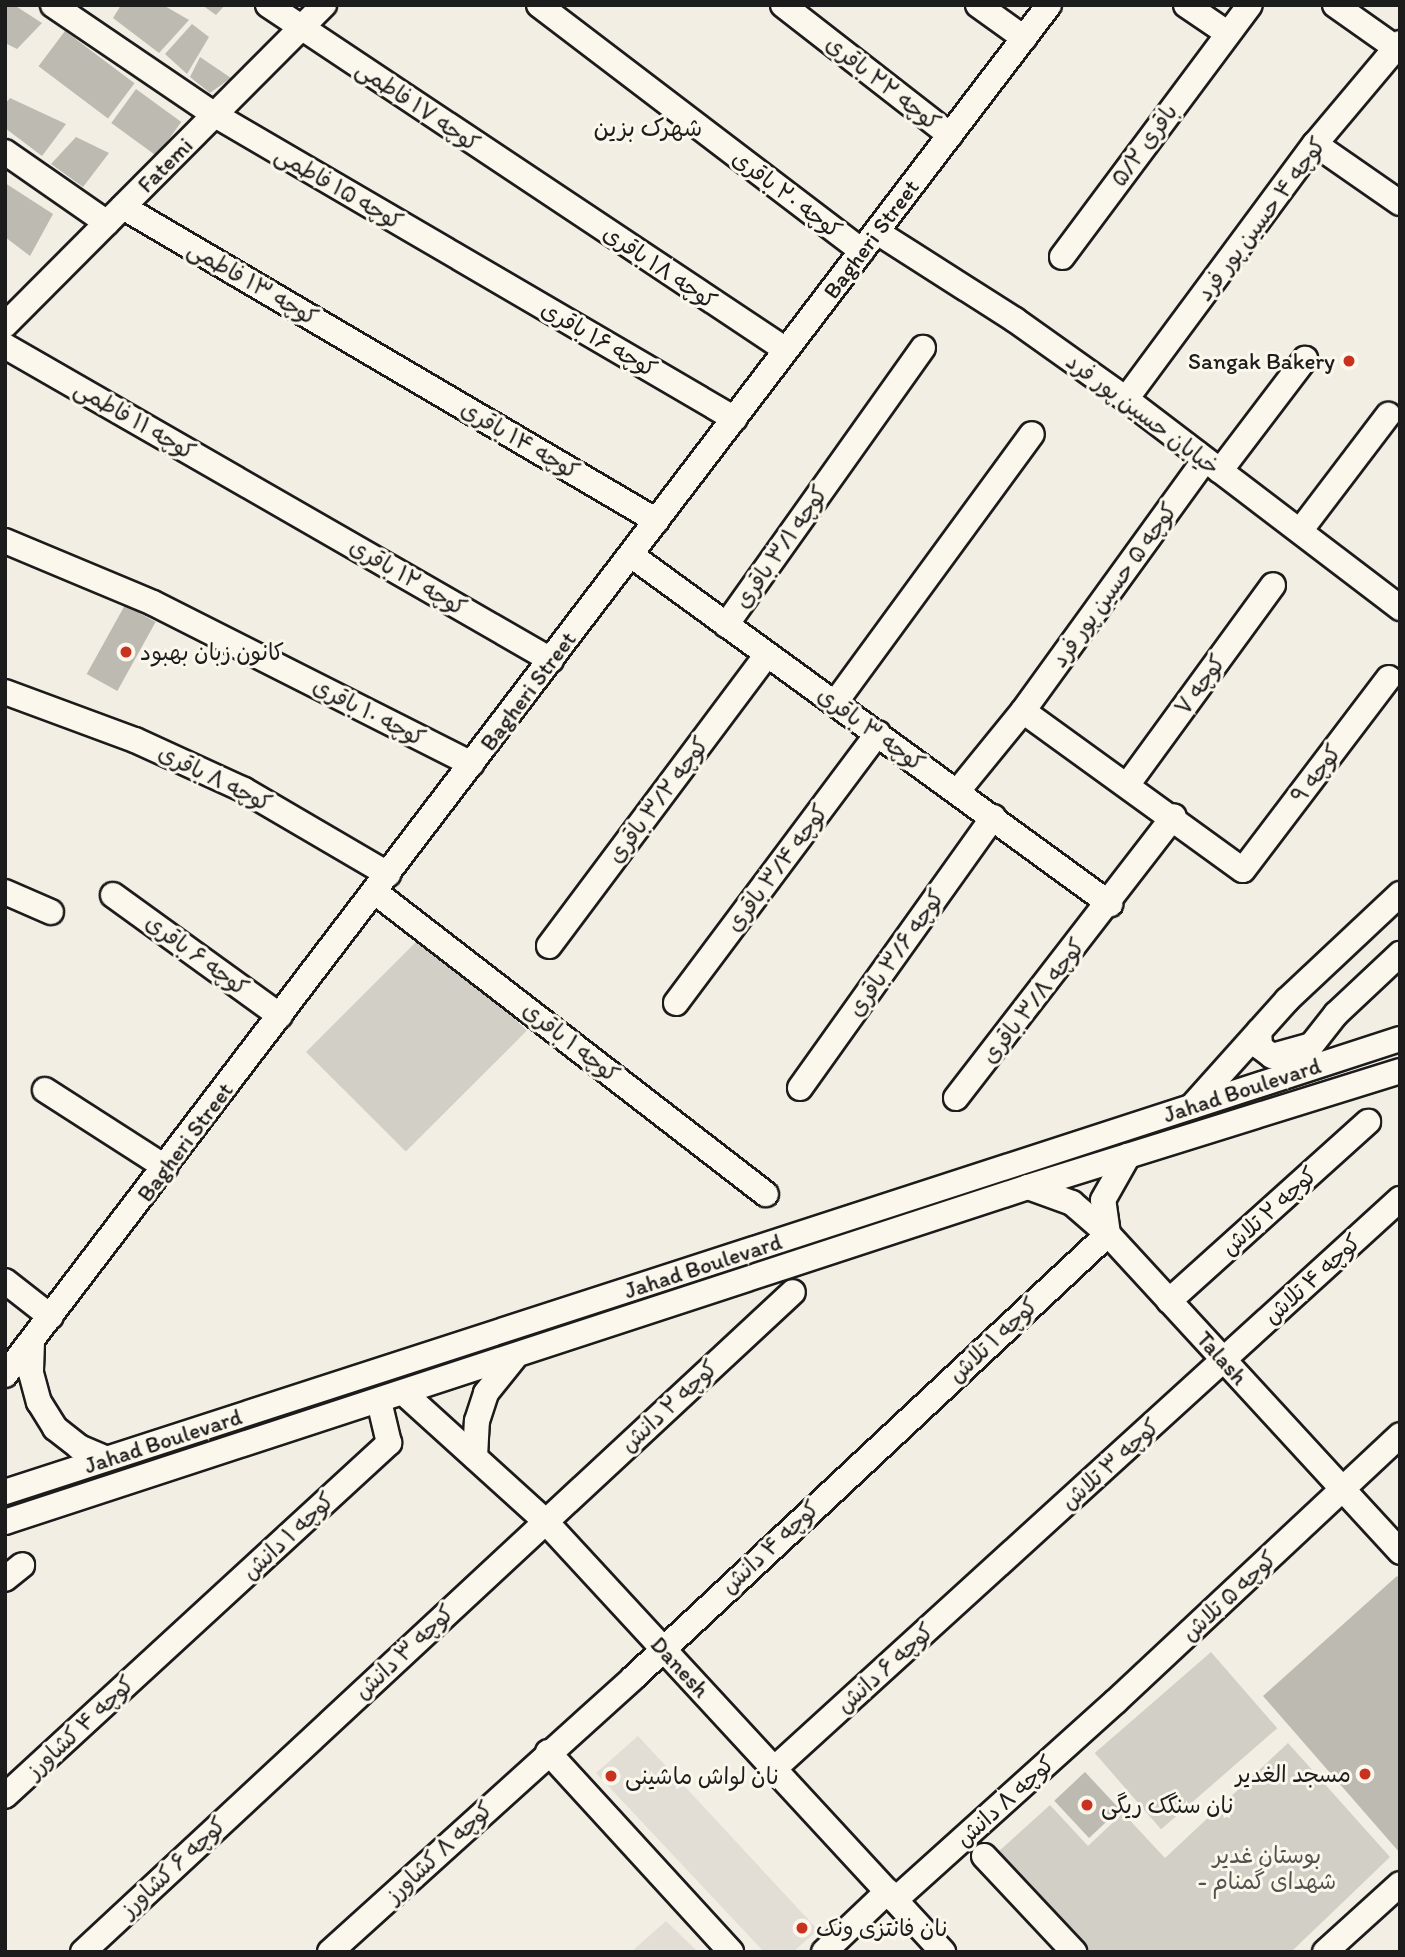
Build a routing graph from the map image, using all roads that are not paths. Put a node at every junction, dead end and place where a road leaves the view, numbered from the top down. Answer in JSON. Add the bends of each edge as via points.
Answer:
{"nodes":[{"id":1,"x":53,"y":5,"type":"edge"},
{"id":2,"x":268,"y":5,"type":"edge"},
{"id":3,"x":324,"y":5,"type":"edge"},
{"id":4,"x":539,"y":5,"type":"edge"},
{"id":5,"x":783,"y":5,"type":"edge"},
{"id":6,"x":978,"y":5,"type":"edge"},
{"id":7,"x":1049,"y":5,"type":"edge"},
{"id":8,"x":1186,"y":5,"type":"edge"},
{"id":9,"x":1250,"y":5,"type":"edge"},
{"id":10,"x":1335,"y":5,"type":"edge"},
{"id":11,"x":301,"y":28,"type":"junction"},
{"id":12,"x":1227,"y":33,"type":"junction"},
{"id":13,"x":1024,"y":38,"type":"junction"},
{"id":14,"x":1398,"y":45,"type":"edge"},
{"id":15,"x":215,"y":115,"type":"junction"},
{"id":16,"x":950,"y":135,"type":"junction"},
{"id":17,"x":1315,"y":144,"type":"junction"},
{"id":18,"x":5,"y":152,"type":"edge"},
{"id":19,"x":535,"y":183,"type":"joint"},
{"id":20,"x":1400,"y":203,"type":"edge"},
{"id":21,"x":115,"y":215,"type":"junction"},
{"id":22,"x":869,"y":242,"type":"junction"},
{"id":23,"x":1062,"y":257,"type":"dead end"},
{"id":24,"x":463,"y":260,"type":"joint"},
{"id":25,"x":5,"y":325,"type":"edge"},
{"id":26,"x":5,"y":346,"type":"edge"},
{"id":27,"x":923,"y":348,"type":"dead end"},
{"id":28,"x":786,"y":351,"type":"junction"},
{"id":29,"x":1305,"y":359,"type":"dead end"},
{"id":30,"x":383,"y":360,"type":"joint"},
{"id":31,"x":1126,"y":399,"type":"junction"},
{"id":32,"x":1388,"y":415,"type":"dead end"},
{"id":33,"x":735,"y":419,"type":"junction"},
{"id":34,"x":1032,"y":435,"type":"dead end"},
{"id":35,"x":1212,"y":466,"type":"junction"},
{"id":36,"x":264,"y":495,"type":"joint"},
{"id":37,"x":657,"y":520,"type":"junction"},
{"id":38,"x":1300,"y":531,"type":"junction"},
{"id":39,"x":5,"y":541,"type":"edge"},
{"id":40,"x":631,"y":555,"type":"junction"},
{"id":41,"x":1273,"y":585,"type":"dead end"},
{"id":42,"x":1396,"y":597,"type":"edge"},
{"id":43,"x":726,"y":625,"type":"junction"},
{"id":44,"x":768,"y":655,"type":"junction"},
{"id":45,"x":551,"y":660,"type":"junction"},
{"id":46,"x":1389,"y":678,"type":"dead end"},
{"id":47,"x":5,"y":692,"type":"edge"},
{"id":48,"x":835,"y":703,"type":"junction"},
{"id":49,"x":1023,"y":711,"type":"junction"},
{"id":50,"x":878,"y":733,"type":"junction"},
{"id":51,"x":472,"y":764,"type":"junction"},
{"id":52,"x":1128,"y":784,"type":"junction"},
{"id":53,"x":957,"y":792,"type":"junction"},
{"id":54,"x":1174,"y":816,"type":"junction"},
{"id":55,"x":993,"y":817,"type":"junction"},
{"id":56,"x":382,"y":883,"type":"junction"},
{"id":57,"x":5,"y":892,"type":"edge"},
{"id":58,"x":1400,"y":894,"type":"edge"},
{"id":59,"x":113,"y":895,"type":"dead end"},
{"id":60,"x":1110,"y":904,"type":"junction"},
{"id":61,"x":51,"y":912,"type":"dead end"},
{"id":62,"x":549,"y":946,"type":"dead end"},
{"id":63,"x":1400,"y":954,"type":"edge"},
{"id":64,"x":676,"y":1003,"type":"dead end"},
{"id":65,"x":280,"y":1016,"type":"junction"},
{"id":66,"x":1259,"y":1031,"type":"junction"},
{"id":67,"x":1400,"y":1039,"type":"edge"},
{"id":68,"x":1312,"y":1045,"type":"junction"},
{"id":69,"x":1400,"y":1071,"type":"edge"},
{"id":70,"x":1288,"y":1075,"type":"junction"},
{"id":71,"x":800,"y":1088,"type":"dead end"},
{"id":72,"x":45,"y":1090,"type":"dead end"},
{"id":73,"x":956,"y":1098,"type":"dead end"},
{"id":74,"x":1190,"y":1107,"type":"junction"},
{"id":75,"x":1368,"y":1122,"type":"dead end"},
{"id":76,"x":1128,"y":1156,"type":"junction"},
{"id":77,"x":165,"y":1167,"type":"junction"},
{"id":78,"x":1028,"y":1187,"type":"junction"},
{"id":79,"x":766,"y":1194,"type":"dead end"},
{"id":80,"x":1400,"y":1199,"type":"edge"},
{"id":81,"x":1108,"y":1234,"type":"junction"},
{"id":82,"x":5,"y":1282,"type":"edge"},
{"id":83,"x":793,"y":1292,"type":"dead end"},
{"id":84,"x":1169,"y":1301,"type":"junction"},
{"id":85,"x":51,"y":1317,"type":"junction"},
{"id":86,"x":32,"y":1342,"type":"junction"},
{"id":87,"x":514,"y":1358,"type":"junction"},
{"id":88,"x":1223,"y":1360,"type":"junction"},
{"id":89,"x":5,"y":1375,"type":"edge"},
{"id":90,"x":405,"y":1394,"type":"junction"},
{"id":91,"x":379,"y":1401,"type":"junction"},
{"id":92,"x":1400,"y":1436,"type":"edge"},
{"id":93,"x":879,"y":1446,"type":"joint"},
{"id":94,"x":475,"y":1457,"type":"junction"},
{"id":95,"x":107,"y":1459,"type":"junction"},
{"id":96,"x":1343,"y":1490,"type":"junction"},
{"id":97,"x":5,"y":1492,"type":"edge"},
{"id":98,"x":545,"y":1521,"type":"junction"},
{"id":99,"x":5,"y":1522,"type":"edge"},
{"id":100,"x":1400,"y":1552,"type":"edge"},
{"id":101,"x":996,"y":1567,"type":"joint"},
{"id":102,"x":662,"y":1648,"type":"junction"},
{"id":103,"x":155,"y":1658,"type":"joint"},
{"id":104,"x":1116,"y":1701,"type":"joint"},
{"id":105,"x":548,"y":1752,"type":"junction"},
{"id":106,"x":774,"y":1769,"type":"junction"},
{"id":107,"x":264,"y":1783,"type":"joint"},
{"id":108,"x":5,"y":1796,"type":"edge"},
{"id":109,"x":984,"y":1856,"type":"dead end"},
{"id":110,"x":1400,"y":1884,"type":"edge"},
{"id":111,"x":892,"y":1896,"type":"junction"},
{"id":112,"x":83,"y":1952,"type":"edge"},
{"id":113,"x":330,"y":1952,"type":"edge"},
{"id":114,"x":731,"y":1952,"type":"edge"},
{"id":115,"x":824,"y":1952,"type":"edge"},
{"id":116,"x":943,"y":1952,"type":"edge"},
{"id":117,"x":1074,"y":1952,"type":"edge"},
{"id":118,"x":1325,"y":1952,"type":"edge"}],
"edges":[{"from":1,"to":15,"type":"street","name":"کوچه ۱۵ فاطمی"},
{"from":2,"to":11,"type":"street","name":"کوچه ۱۷ فاطمی"},
{"from":3,"to":11,"type":"street","name":"Fatemi"},
{"from":4,"to":22,"type":"street","name":"کوچه ۲۰ باقری","via":[[644,85]]},
{"from":5,"to":16,"type":"street","name":"کوچه ۲۲ باقری"},
{"from":6,"to":13,"type":"street"},
{"from":7,"to":13,"type":"street","name":"Bagheri Street"},
{"from":8,"to":12,"type":"street"},
{"from":9,"to":12,"type":"street","name":"باقری ۵/۲"},
{"from":10,"to":14,"type":"street"},
{"from":11,"to":15,"type":"street","name":"Fatemi"},
{"from":11,"to":19,"type":"street","name":"کوچه ۱۷ فاطمی"},
{"from":12,"to":23,"type":"street","name":"باقری ۵/۲"},
{"from":13,"to":16,"type":"street","name":"Bagheri Street"},
{"from":14,"to":17,"type":"street","name":"کوچه ۴ حسین پور فرد"},
{"from":15,"to":21,"type":"street","name":"Fatemi"},
{"from":15,"to":24,"type":"street","name":"کوچه ۱۵ فاطمی"},
{"from":16,"to":22,"type":"street","name":"Bagheri Street"},
{"from":17,"to":20,"type":"street"},
{"from":17,"to":31,"type":"street","name":"کوچه ۴ حسین پور فرد"},
{"from":18,"to":21,"type":"street","name":"کوچه ۱۳ فاطمی"},
{"from":19,"to":28,"type":"street","name":"کوچه ۱۸ باقری"},
{"from":21,"to":25,"type":"street","name":"Fatemi"},
{"from":21,"to":30,"type":"street","name":"کوچه ۱۳ فاطمی"},
{"from":22,"to":28,"type":"street","name":"Bagheri Street"},
{"from":22,"to":31,"type":"street","name":"خیابان حسین پور فرد","via":[[1015,320]]},
{"from":24,"to":33,"type":"street","name":"کوچه ۱۶ باقری"},
{"from":26,"to":36,"type":"street","name":"کوچه ۱۱ فاطمی"},
{"from":27,"to":43,"type":"street","name":"کوچه ۳/۱ باقری"},
{"from":28,"to":33,"type":"street","name":"Bagheri Street"},
{"from":29,"to":35,"type":"street","name":"کوچه ۵ حسین پور فرد"},
{"from":30,"to":37,"type":"street","name":"کوچه ۱۴ باقری"},
{"from":31,"to":35,"type":"street","name":"خیابان حسین پور فرد"},
{"from":32,"to":38,"type":"street"},
{"from":33,"to":37,"type":"street","name":"Bagheri Street"},
{"from":34,"to":48,"type":"street"},
{"from":35,"to":38,"type":"street","name":"خیابان حسین پور فرد"},
{"from":35,"to":49,"type":"street","name":"کوچه ۵ حسین پور فرد"},
{"from":36,"to":45,"type":"street","name":"کوچه ۱۲ باقری"},
{"from":37,"to":40,"type":"street","name":"Bagheri Street"},
{"from":38,"to":42,"type":"street","name":"خیابان حسین پور فرد"},
{"from":39,"to":51,"type":"street","name":"کوچه ۱۰ باقری","via":[[153,603]]},
{"from":40,"to":43,"type":"street","name":"کوچه ۳ باقری"},
{"from":40,"to":45,"type":"street","name":"Bagheri Street"},
{"from":41,"to":52,"type":"street","name":"کوچه ۷"},
{"from":43,"to":44,"type":"street","name":"کوچه ۳ باقری"},
{"from":44,"to":48,"type":"street","name":"کوچه ۳ باقری"},
{"from":44,"to":62,"type":"street","name":"کوچه ۳/۲ باقری"},
{"from":45,"to":51,"type":"street","name":"Bagheri Street"},
{"from":46,"to":54,"type":"street","name":"کوچه ۹","via":[[1243,870]]},
{"from":47,"to":56,"type":"street","name":"کوچه ۸ باقری","via":[[135,740],[244,790]]},
{"from":48,"to":50,"type":"street","name":"کوچه ۳ باقری"},
{"from":49,"to":52,"type":"street"},
{"from":49,"to":53,"type":"street","name":"کوچه ۵ حسین پور فرد"},
{"from":50,"to":53,"type":"street","name":"کوچه ۳ باقری"},
{"from":50,"to":64,"type":"street","name":"کوچه ۳/۴ باقری"},
{"from":51,"to":56,"type":"street","name":"Bagheri Street"},
{"from":52,"to":54,"type":"street"},
{"from":53,"to":55,"type":"street","name":"کوچه ۳ باقری"},
{"from":54,"to":60,"type":"street","name":"کوچه ۳/۸ باقری"},
{"from":55,"to":60,"type":"street","name":"کوچه ۳ باقری"},
{"from":55,"to":71,"type":"street","name":"کوچه ۳/۶ باقری"},
{"from":56,"to":65,"type":"street","name":"Bagheri Street"},
{"from":56,"to":79,"type":"street","name":"کوچه ۱ باقری"},
{"from":57,"to":61,"type":"street"},
{"from":58,"to":66,"type":"street"},
{"from":59,"to":65,"type":"street","name":"کوچه ۶ باقری"},
{"from":60,"to":73,"type":"street","name":"کوچه ۳/۸ باقری"},
{"from":63,"to":68,"type":"street","via":[[1336,1014]]},
{"from":65,"to":77,"type":"street","name":"Bagheri Street"},
{"from":66,"to":68,"type":"street","via":[[1260,1047],[1272,1056]]},
{"from":66,"to":74,"type":"street"},
{"from":67,"to":70,"type":"street","name":"Jahad Boulevard"},
{"from":68,"to":70,"type":"street"},
{"from":69,"to":76,"type":"street","name":"Jahad Boulevard"},
{"from":70,"to":74,"type":"street","name":"Jahad Boulevard"},
{"from":72,"to":77,"type":"street"},
{"from":74,"to":95,"type":"street","name":"Jahad Boulevard"},
{"from":75,"to":84,"type":"street","name":"کوچه ۲ تلاش"},
{"from":76,"to":78,"type":"street","name":"Jahad Boulevard"},
{"from":76,"to":81,"type":"street","via":[[1103,1200]]},
{"from":77,"to":85,"type":"street","name":"Bagheri Street"},
{"from":78,"to":81,"type":"street","name":"Talash","via":[[1072,1203]]},
{"from":78,"to":87,"type":"street","name":"Jahad Boulevard"},
{"from":80,"to":88,"type":"street","name":"کوچه ۴ تلاش"},
{"from":81,"to":84,"type":"street","name":"Talash"},
{"from":81,"to":93,"type":"street","name":"کوچه ۱ تلاش"},
{"from":82,"to":85,"type":"street"},
{"from":83,"to":98,"type":"street","name":"کوچه ۲ دانش"},
{"from":84,"to":88,"type":"street","name":"Talash"},
{"from":85,"to":86,"type":"street","name":"Bagheri Street"},
{"from":86,"to":89,"type":"street","name":"Bagheri Street"},
{"from":86,"to":95,"type":"street","via":[[31,1373],[39,1402],[55,1428],[79,1447]]},
{"from":87,"to":90,"type":"street","name":"Jahad Boulevard"},
{"from":87,"to":94,"type":"street","via":[[486,1393],[477,1421]]},
{"from":88,"to":96,"type":"street","name":"Talash"},
{"from":88,"to":101,"type":"street","name":"کوچه ۳ تلاش"},
{"from":90,"to":91,"type":"street","name":"Jahad Boulevard"},
{"from":90,"to":94,"type":"street","name":"Danesh"},
{"from":91,"to":99,"type":"street","name":"Jahad Boulevard"},
{"from":91,"to":103,"type":"street","name":"کوچه ۱ دانش","via":[[389,1443]]},
{"from":92,"to":96,"type":"street","name":"کوچه ۵ تلاش"},
{"from":93,"to":102,"type":"street","name":"کوچه ۴ دانش"},
{"from":94,"to":98,"type":"street","name":"Danesh"},
{"from":95,"to":97,"type":"street","name":"Jahad Boulevard"},
{"from":96,"to":100,"type":"street","name":"Talash"},
{"from":96,"to":104,"type":"street","name":"کوچه ۵ تلاش"},
{"from":98,"to":102,"type":"street","name":"Danesh"},
{"from":98,"to":107,"type":"street","name":"کوچه ۳ دانش"},
{"from":101,"to":106,"type":"street","name":"کوچه ۶ دانش"},
{"from":102,"to":105,"type":"street","name":"کوچه ۴ دانش"},
{"from":102,"to":106,"type":"street","name":"Danesh"},
{"from":103,"to":108,"type":"street","name":"کوچه ۴ کشاورز"},
{"from":104,"to":111,"type":"street","name":"کوچه ۸ دانش"},
{"from":105,"to":113,"type":"street","name":"کوچه ۸ کشاورز"},
{"from":105,"to":114,"type":"street"},
{"from":106,"to":111,"type":"street","name":"Danesh"},
{"from":107,"to":112,"type":"street","name":"کوچه ۶ کشاورز"},
{"from":109,"to":117,"type":"street"},
{"from":110,"to":118,"type":"street"},
{"from":111,"to":115,"type":"street","name":"کوچه ۸ دانش"},
{"from":111,"to":116,"type":"street","name":"Danesh"}]}
